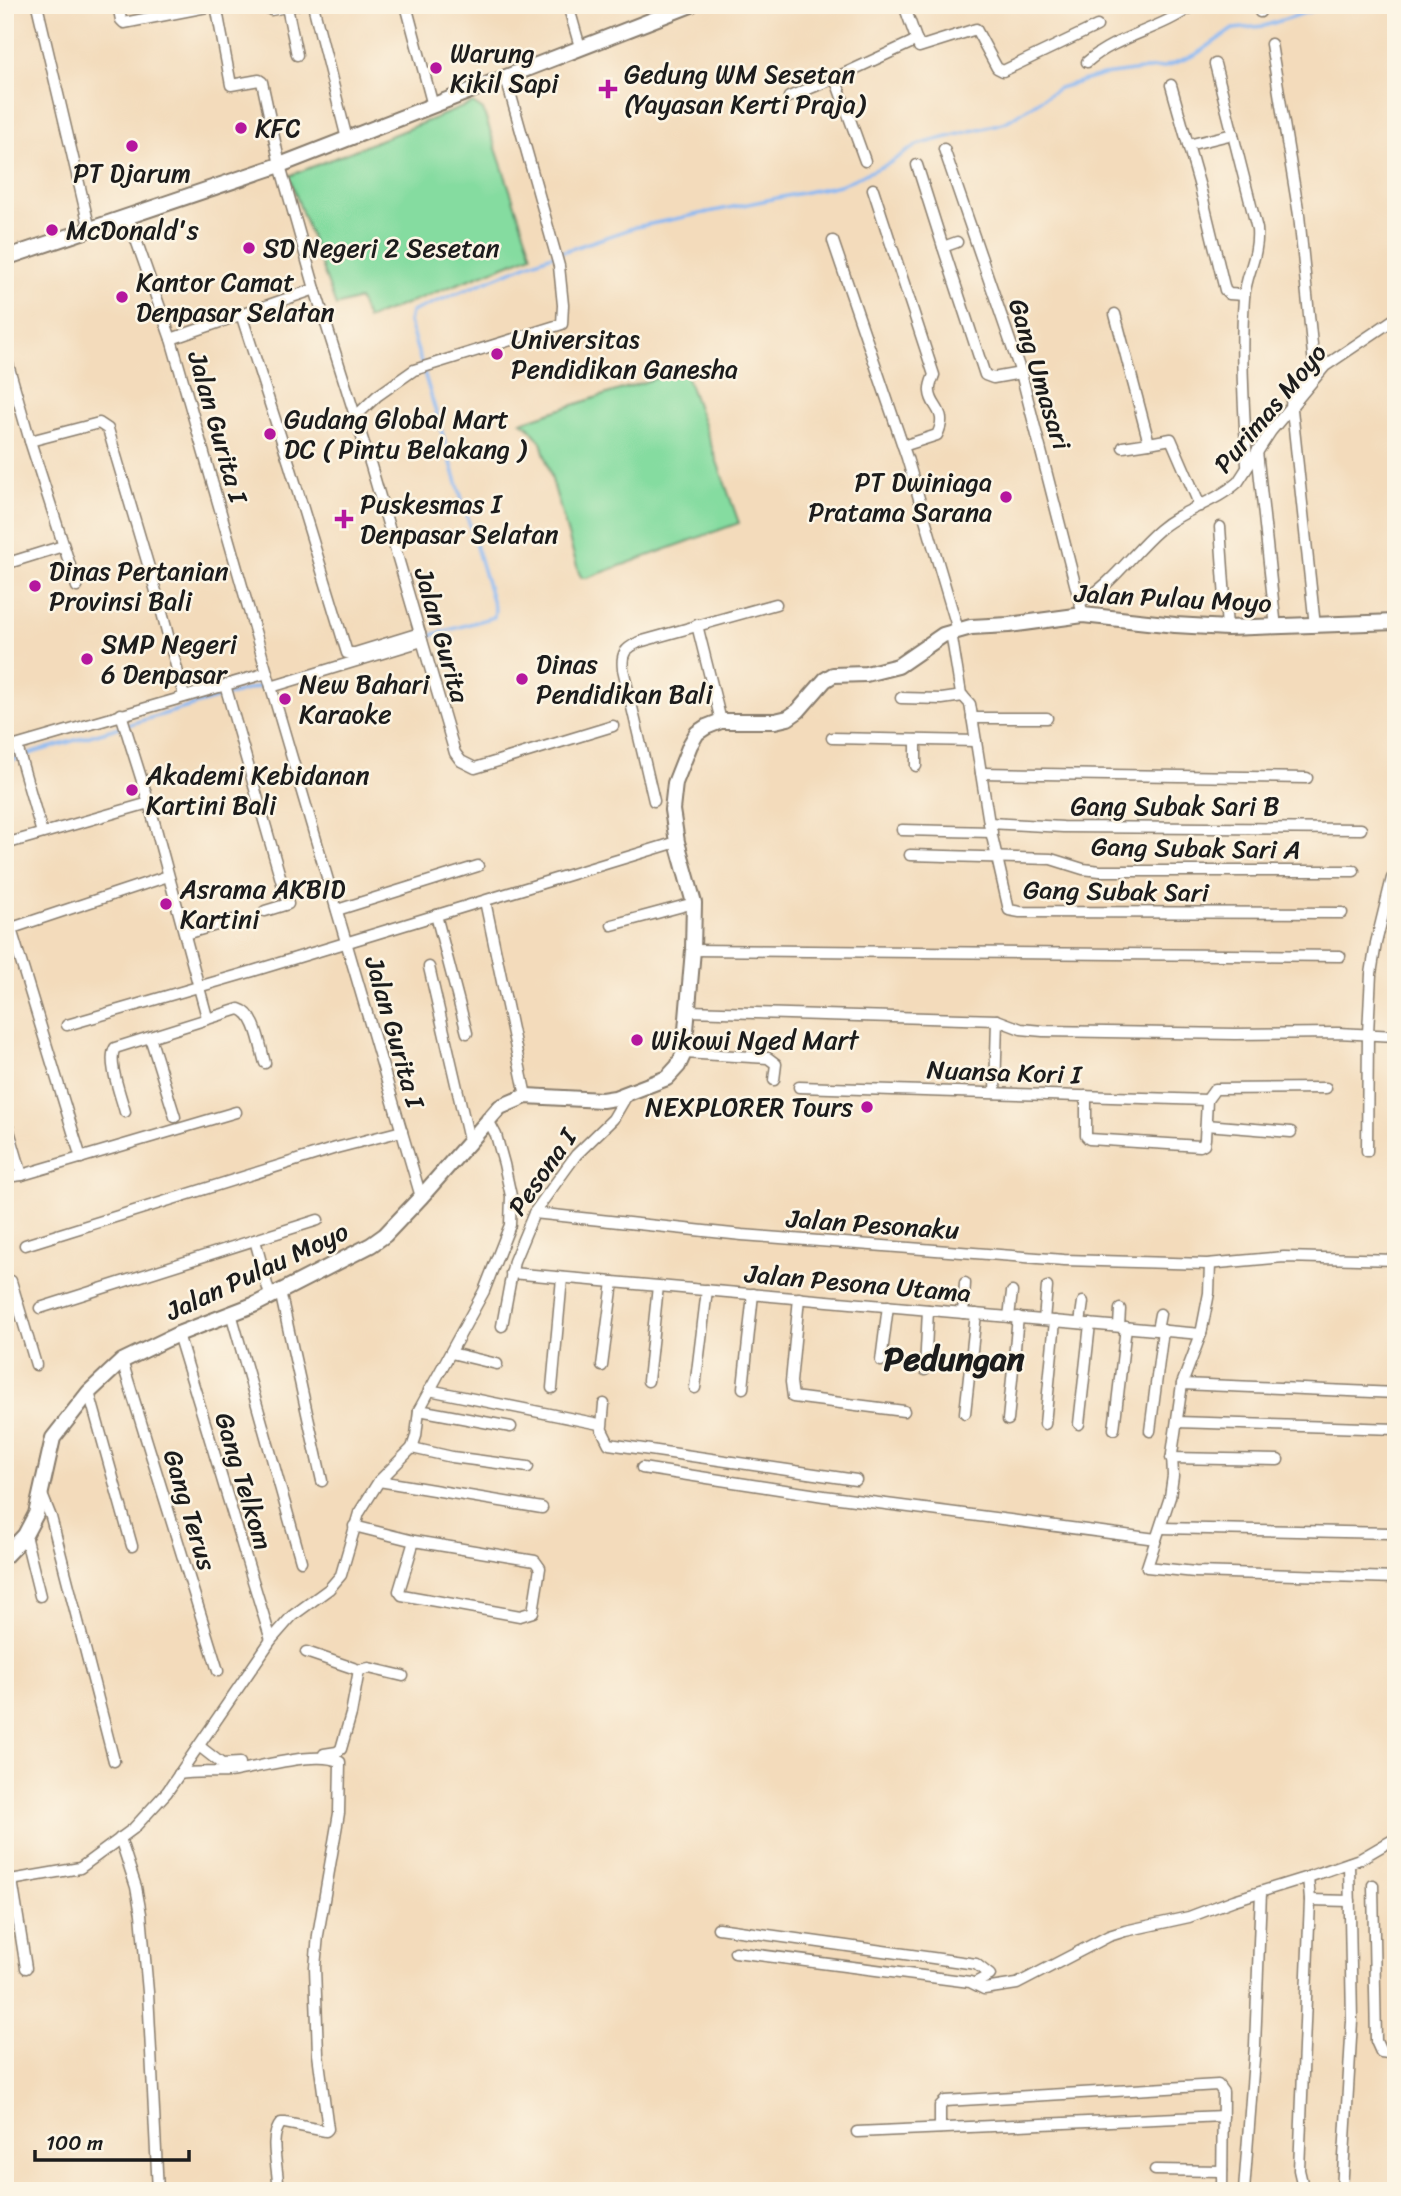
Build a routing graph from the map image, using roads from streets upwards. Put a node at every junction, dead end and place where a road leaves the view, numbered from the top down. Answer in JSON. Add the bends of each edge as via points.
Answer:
{"nodes":[{"id":1,"x":37,"y":5,"type":"edge"},
{"id":2,"x":118,"y":5,"type":"edge"},
{"id":3,"x":216,"y":5,"type":"edge"},
{"id":4,"x":266,"y":5,"type":"edge"},
{"id":5,"x":313,"y":5,"type":"edge"},
{"id":6,"x":406,"y":5,"type":"edge"},
{"id":7,"x":568,"y":5,"type":"edge"},
{"id":8,"x":904,"y":5,"type":"edge"},
{"id":9,"x":1193,"y":5,"type":"edge"},
{"id":10,"x":291,"y":6,"type":"edge"},
{"id":11,"x":684,"y":7,"type":"edge"},
{"id":12,"x":158,"y":11,"type":"edge"},
{"id":13,"x":1097,"y":26,"type":"dead end"},
{"id":14,"x":916,"y":40,"type":"junction"},
{"id":15,"x":1270,"y":44,"type":"dead end"},
{"id":16,"x":580,"y":47,"type":"junction"},
{"id":17,"x":297,"y":55,"type":"dead end"},
{"id":18,"x":1087,"y":62,"type":"dead end"},
{"id":19,"x":1215,"y":64,"type":"dead end"},
{"id":20,"x":506,"y":78,"type":"junction"},
{"id":21,"x":835,"y":78,"type":"junction"},
{"id":22,"x":1171,"y":85,"type":"dead end"},
{"id":23,"x":789,"y":97,"type":"dead end"},
{"id":24,"x":433,"y":106,"type":"junction"},
{"id":25,"x":1233,"y":134,"type":"junction"},
{"id":26,"x":347,"y":139,"type":"junction"},
{"id":27,"x":1188,"y":145,"type":"junction"},
{"id":28,"x":944,"y":149,"type":"dead end"},
{"id":29,"x":865,"y":161,"type":"dead end"},
{"id":30,"x":280,"y":164,"type":"junction"},
{"id":31,"x":917,"y":165,"type":"dead end"},
{"id":32,"x":873,"y":189,"type":"dead end"},
{"id":33,"x":128,"y":217,"type":"junction"},
{"id":34,"x":90,"y":230,"type":"junction"},
{"id":35,"x":833,"y":241,"type":"dead end"},
{"id":36,"x":957,"y":242,"type":"dead end"},
{"id":37,"x":943,"y":247,"type":"junction"},
{"id":38,"x":5,"y":258,"type":"edge"},
{"id":39,"x":315,"y":289,"type":"junction"},
{"id":40,"x":1244,"y":295,"type":"junction"},
{"id":41,"x":241,"y":314,"type":"junction"},
{"id":42,"x":1115,"y":314,"type":"dead end"},
{"id":43,"x":1396,"y":318,"type":"edge"},
{"id":44,"x":171,"y":339,"type":"junction"},
{"id":45,"x":5,"y":354,"type":"edge"},
{"id":46,"x":1021,"y":373,"type":"junction"},
{"id":47,"x":1293,"y":407,"type":"junction"},
{"id":48,"x":355,"y":417,"type":"junction"},
{"id":49,"x":30,"y":441,"type":"junction"},
{"id":50,"x":1149,"y":443,"type":"junction"},
{"id":51,"x":903,"y":446,"type":"junction"},
{"id":52,"x":1123,"y":447,"type":"dead end"},
{"id":53,"x":1257,"y":451,"type":"junction"},
{"id":54,"x":1247,"y":466,"type":"junction"},
{"id":55,"x":1200,"y":506,"type":"junction"},
{"id":56,"x":1220,"y":527,"type":"dead end"},
{"id":57,"x":63,"y":546,"type":"junction"},
{"id":58,"x":5,"y":564,"type":"edge"},
{"id":59,"x":77,"y":587,"type":"dead end"},
{"id":60,"x":776,"y":604,"type":"dead end"},
{"id":61,"x":1082,"y":608,"type":"junction"},
{"id":62,"x":1396,"y":622,"type":"edge"},
{"id":63,"x":697,"y":625,"type":"junction"},
{"id":64,"x":1315,"y":626,"type":"junction"},
{"id":65,"x":1227,"y":628,"type":"junction"},
{"id":66,"x":1276,"y":628,"type":"junction"},
{"id":67,"x":421,"y":637,"type":"junction"},
{"id":68,"x":953,"y":637,"type":"junction"},
{"id":69,"x":365,"y":654,"type":"junction"},
{"id":70,"x":269,"y":680,"type":"junction"},
{"id":71,"x":225,"y":687,"type":"junction"},
{"id":72,"x":184,"y":696,"type":"junction"},
{"id":73,"x":963,"y":696,"type":"junction"},
{"id":74,"x":901,"y":698,"type":"dead end"},
{"id":75,"x":122,"y":717,"type":"junction"},
{"id":76,"x":972,"y":718,"type":"junction"},
{"id":77,"x":1047,"y":718,"type":"dead end"},
{"id":78,"x":721,"y":722,"type":"junction"},
{"id":79,"x":613,"y":726,"type":"dead end"},
{"id":80,"x":832,"y":738,"type":"dead end"},
{"id":81,"x":916,"y":740,"type":"junction"},
{"id":82,"x":976,"y":741,"type":"junction"},
{"id":83,"x":5,"y":749,"type":"edge"},
{"id":84,"x":19,"y":753,"type":"junction"},
{"id":85,"x":916,"y":766,"type":"dead end"},
{"id":86,"x":981,"y":774,"type":"junction"},
{"id":87,"x":1307,"y":778,"type":"dead end"},
{"id":88,"x":654,"y":801,"type":"dead end"},
{"id":89,"x":149,"y":803,"type":"junction"},
{"id":90,"x":990,"y":827,"type":"junction"},
{"id":91,"x":1361,"y":829,"type":"dead end"},
{"id":92,"x":902,"y":830,"type":"dead end"},
{"id":93,"x":42,"y":833,"type":"junction"},
{"id":94,"x":677,"y":842,"type":"junction"},
{"id":95,"x":5,"y":844,"type":"edge"},
{"id":96,"x":909,"y":855,"type":"dead end"},
{"id":97,"x":997,"y":857,"type":"junction"},
{"id":98,"x":478,"y":866,"type":"dead end"},
{"id":99,"x":1354,"y":871,"type":"dead end"},
{"id":100,"x":168,"y":876,"type":"junction"},
{"id":101,"x":1392,"y":878,"type":"dead end"},
{"id":102,"x":485,"y":901,"type":"junction"},
{"id":103,"x":694,"y":903,"type":"junction"},
{"id":104,"x":337,"y":910,"type":"junction"},
{"id":105,"x":265,"y":911,"type":"dead end"},
{"id":106,"x":1342,"y":913,"type":"dead end"},
{"id":107,"x":436,"y":915,"type":"junction"},
{"id":108,"x":234,"y":919,"type":"dead end"},
{"id":109,"x":612,"y":925,"type":"dead end"},
{"id":110,"x":8,"y":930,"type":"edge"},
{"id":111,"x":185,"y":934,"type":"junction"},
{"id":112,"x":347,"y":942,"type":"junction"},
{"id":113,"x":693,"y":950,"type":"junction"},
{"id":114,"x":1340,"y":956,"type":"dead end"},
{"id":115,"x":429,"y":967,"type":"dead end"},
{"id":116,"x":198,"y":986,"type":"junction"},
{"id":117,"x":689,"y":1011,"type":"junction"},
{"id":118,"x":207,"y":1017,"type":"junction"},
{"id":119,"x":997,"y":1020,"type":"junction"},
{"id":120,"x":67,"y":1025,"type":"dead end"},
{"id":121,"x":467,"y":1033,"type":"dead end"},
{"id":122,"x":1368,"y":1033,"type":"junction"},
{"id":123,"x":1396,"y":1036,"type":"edge"},
{"id":124,"x":150,"y":1037,"type":"junction"},
{"id":125,"x":684,"y":1052,"type":"junction"},
{"id":126,"x":265,"y":1063,"type":"dead end"},
{"id":127,"x":774,"y":1080,"type":"dead end"},
{"id":128,"x":799,"y":1087,"type":"dead end"},
{"id":129,"x":1326,"y":1088,"type":"dead end"},
{"id":130,"x":995,"y":1093,"type":"junction"},
{"id":131,"x":627,"y":1095,"type":"junction"},
{"id":132,"x":526,"y":1096,"type":"junction"},
{"id":133,"x":1086,"y":1096,"type":"junction"},
{"id":134,"x":1207,"y":1100,"type":"junction"},
{"id":135,"x":125,"y":1112,"type":"dead end"},
{"id":136,"x":236,"y":1112,"type":"dead end"},
{"id":137,"x":5,"y":1117,"type":"edge"},
{"id":138,"x":175,"y":1117,"type":"dead end"},
{"id":139,"x":487,"y":1118,"type":"junction"},
{"id":140,"x":1206,"y":1125,"type":"junction"},
{"id":141,"x":402,"y":1131,"type":"junction"},
{"id":142,"x":1291,"y":1132,"type":"dead end"},
{"id":143,"x":469,"y":1140,"type":"junction"},
{"id":144,"x":1367,"y":1151,"type":"dead end"},
{"id":145,"x":81,"y":1158,"type":"junction"},
{"id":146,"x":22,"y":1175,"type":"junction"},
{"id":147,"x":5,"y":1177,"type":"edge"},
{"id":148,"x":421,"y":1197,"type":"junction"},
{"id":149,"x":534,"y":1213,"type":"junction"},
{"id":150,"x":318,"y":1220,"type":"dead end"},
{"id":151,"x":255,"y":1240,"type":"junction"},
{"id":152,"x":25,"y":1245,"type":"dead end"},
{"id":153,"x":1396,"y":1259,"type":"edge"},
{"id":154,"x":1210,"y":1264,"type":"junction"},
{"id":155,"x":512,"y":1273,"type":"junction"},
{"id":156,"x":562,"y":1278,"type":"junction"},
{"id":157,"x":5,"y":1282,"type":"edge"},
{"id":158,"x":613,"y":1282,"type":"junction"},
{"id":159,"x":965,"y":1283,"type":"dead end"},
{"id":160,"x":658,"y":1286,"type":"junction"},
{"id":161,"x":1047,"y":1287,"type":"dead end"},
{"id":162,"x":707,"y":1290,"type":"junction"},
{"id":163,"x":1012,"y":1292,"type":"dead end"},
{"id":164,"x":275,"y":1294,"type":"junction"},
{"id":165,"x":753,"y":1294,"type":"junction"},
{"id":166,"x":799,"y":1298,"type":"junction"},
{"id":167,"x":1083,"y":1302,"type":"dead end"},
{"id":168,"x":888,"y":1306,"type":"junction"},
{"id":169,"x":40,"y":1308,"type":"dead end"},
{"id":170,"x":928,"y":1310,"type":"junction"},
{"id":171,"x":1120,"y":1310,"type":"dead end"},
{"id":172,"x":963,"y":1313,"type":"junction"},
{"id":173,"x":231,"y":1314,"type":"junction"},
{"id":174,"x":976,"y":1314,"type":"junction"},
{"id":175,"x":1160,"y":1314,"type":"dead end"},
{"id":176,"x":1013,"y":1317,"type":"junction"},
{"id":177,"x":1049,"y":1320,"type":"junction"},
{"id":178,"x":1085,"y":1323,"type":"junction"},
{"id":179,"x":502,"y":1325,"type":"dead end"},
{"id":180,"x":1122,"y":1327,"type":"junction"},
{"id":181,"x":1160,"y":1330,"type":"junction"},
{"id":182,"x":178,"y":1334,"type":"junction"},
{"id":183,"x":1201,"y":1334,"type":"junction"},
{"id":184,"x":451,"y":1353,"type":"junction"},
{"id":185,"x":122,"y":1361,"type":"junction"},
{"id":186,"x":881,"y":1362,"type":"dead end"},
{"id":187,"x":497,"y":1364,"type":"dead end"},
{"id":188,"x":36,"y":1365,"type":"dead end"},
{"id":189,"x":602,"y":1366,"type":"dead end"},
{"id":190,"x":925,"y":1370,"type":"dead end"},
{"id":191,"x":648,"y":1381,"type":"dead end"},
{"id":192,"x":1182,"y":1384,"type":"junction"},
{"id":193,"x":552,"y":1388,"type":"dead end"},
{"id":194,"x":695,"y":1388,"type":"dead end"},
{"id":195,"x":743,"y":1388,"type":"dead end"},
{"id":196,"x":429,"y":1390,"type":"junction"},
{"id":197,"x":89,"y":1392,"type":"junction"},
{"id":198,"x":1396,"y":1393,"type":"edge"},
{"id":199,"x":604,"y":1404,"type":"dead end"},
{"id":200,"x":419,"y":1410,"type":"junction"},
{"id":201,"x":904,"y":1411,"type":"dead end"},
{"id":202,"x":965,"y":1413,"type":"dead end"},
{"id":203,"x":1009,"y":1420,"type":"dead end"},
{"id":204,"x":1177,"y":1422,"type":"junction"},
{"id":205,"x":1045,"y":1424,"type":"dead end"},
{"id":206,"x":1079,"y":1424,"type":"dead end"},
{"id":207,"x":602,"y":1426,"type":"junction"},
{"id":208,"x":511,"y":1427,"type":"dead end"},
{"id":209,"x":1114,"y":1429,"type":"dead end"},
{"id":210,"x":1396,"y":1429,"type":"edge"},
{"id":211,"x":1150,"y":1431,"type":"dead end"},
{"id":212,"x":412,"y":1448,"type":"junction"},
{"id":213,"x":1171,"y":1458,"type":"junction"},
{"id":214,"x":1278,"y":1460,"type":"dead end"},
{"id":215,"x":528,"y":1467,"type":"dead end"},
{"id":216,"x":642,"y":1468,"type":"dead end"},
{"id":217,"x":856,"y":1480,"type":"dead end"},
{"id":218,"x":322,"y":1481,"type":"dead end"},
{"id":219,"x":379,"y":1481,"type":"junction"},
{"id":220,"x":41,"y":1492,"type":"junction"},
{"id":221,"x":542,"y":1508,"type":"dead end"},
{"id":222,"x":354,"y":1526,"type":"junction"},
{"id":223,"x":1161,"y":1528,"type":"junction"},
{"id":224,"x":1390,"y":1533,"type":"dead end"},
{"id":225,"x":25,"y":1535,"type":"junction"},
{"id":226,"x":1156,"y":1539,"type":"junction"},
{"id":227,"x":414,"y":1541,"type":"junction"},
{"id":228,"x":132,"y":1546,"type":"dead end"},
{"id":229,"x":5,"y":1556,"type":"edge"},
{"id":230,"x":301,"y":1561,"type":"dead end"},
{"id":231,"x":1396,"y":1578,"type":"edge"},
{"id":232,"x":40,"y":1596,"type":"dead end"},
{"id":233,"x":271,"y":1640,"type":"junction"},
{"id":234,"x":306,"y":1652,"type":"dead end"},
{"id":235,"x":218,"y":1671,"type":"dead end"},
{"id":236,"x":359,"y":1671,"type":"junction"},
{"id":237,"x":403,"y":1676,"type":"dead end"},
{"id":238,"x":204,"y":1748,"type":"junction"},
{"id":239,"x":114,"y":1761,"type":"dead end"},
{"id":240,"x":190,"y":1772,"type":"junction"},
{"id":241,"x":120,"y":1838,"type":"junction"},
{"id":242,"x":1396,"y":1838,"type":"edge"},
{"id":243,"x":1349,"y":1863,"type":"junction"},
{"id":244,"x":1308,"y":1877,"type":"junction"},
{"id":245,"x":8,"y":1880,"type":"edge"},
{"id":246,"x":1373,"y":1885,"type":"dead end"},
{"id":247,"x":1261,"y":1892,"type":"junction"},
{"id":248,"x":1310,"y":1900,"type":"junction"},
{"id":249,"x":1350,"y":1901,"type":"junction"},
{"id":250,"x":718,"y":1928,"type":"dead end"},
{"id":251,"x":734,"y":1952,"type":"dead end"},
{"id":252,"x":26,"y":1968,"type":"dead end"},
{"id":253,"x":978,"y":1985,"type":"junction"},
{"id":254,"x":1396,"y":2054,"type":"edge"},
{"id":255,"x":1223,"y":2116,"type":"junction"},
{"id":256,"x":940,"y":2128,"type":"junction"},
{"id":257,"x":857,"y":2132,"type":"dead end"},
{"id":258,"x":1155,"y":2170,"type":"dead end"},
{"id":259,"x":1222,"y":2171,"type":"junction"},
{"id":260,"x":158,"y":2191,"type":"edge"},
{"id":261,"x":278,"y":2191,"type":"edge"},
{"id":262,"x":1222,"y":2191,"type":"edge"},
{"id":263,"x":1244,"y":2191,"type":"edge"},
{"id":264,"x":1304,"y":2191,"type":"edge"},
{"id":265,"x":1342,"y":2191,"type":"edge"}],
"edges":[{"from":1,"to":34,"type":"street"},
{"from":2,"to":12,"type":"street","via":[[124,23]]},
{"from":3,"to":12,"type":"street"},
{"from":3,"to":30,"type":"street","name":"Jalan Gurita","via":[[230,84],[261,80]]},
{"from":4,"to":10,"type":"street","via":[[271,10]]},
{"from":5,"to":26,"type":"street"},
{"from":6,"to":24,"type":"street"},
{"from":7,"to":16,"type":"street"},
{"from":8,"to":14,"type":"street"},
{"from":9,"to":18,"type":"street","via":[[1114,43]]},
{"from":10,"to":17,"type":"street"},
{"from":11,"to":16,"type":"street"},
{"from":13,"to":14,"type":"street","via":[[1003,71],[976,29],[919,47]]},
{"from":14,"to":21,"type":"street"},
{"from":15,"to":47,"type":"street","via":[[1297,202],[1314,365],[1291,398]]},
{"from":16,"to":20,"type":"street"},
{"from":19,"to":25,"type":"street"},
{"from":20,"to":24,"type":"street"},
{"from":20,"to":48,"type":"street","via":[[554,244],[564,305],[562,324],[414,370]]},
{"from":21,"to":23,"type":"street"},
{"from":21,"to":29,"type":"street"},
{"from":22,"to":27,"type":"street"},
{"from":24,"to":26,"type":"street"},
{"from":25,"to":27,"type":"street"},
{"from":25,"to":40,"type":"street","via":[[1257,229],[1258,246]]},
{"from":26,"to":30,"type":"street"},
{"from":27,"to":40,"type":"street","via":[[1224,290]]},
{"from":28,"to":46,"type":"street","name":"Gang Umasari"},
{"from":30,"to":33,"type":"street"},
{"from":30,"to":39,"type":"street","name":"Jalan Gurita"},
{"from":31,"to":37,"type":"street"},
{"from":32,"to":51,"type":"street","via":[[934,375],[929,390],[941,425],[937,435]]},
{"from":33,"to":34,"type":"street"},
{"from":33,"to":44,"type":"street"},
{"from":34,"to":38,"type":"street"},
{"from":35,"to":51,"type":"street","name":"Gang Subak Sari"},
{"from":36,"to":37,"type":"street"},
{"from":37,"to":46,"type":"street","via":[[985,375]]},
{"from":39,"to":41,"type":"street","name":"Jalan Gurita I"},
{"from":39,"to":48,"type":"street","name":"Jalan Gurita"},
{"from":40,"to":54,"type":"street"},
{"from":41,"to":44,"type":"street","name":"Jalan Gurita I"},
{"from":41,"to":69,"type":"street","via":[[343,646],[347,653]]},
{"from":42,"to":50,"type":"street"},
{"from":43,"to":47,"type":"street","name":"Purimas Moyo","via":[[1325,366]]},
{"from":44,"to":70,"type":"street","name":"Jalan Gurita I"},
{"from":45,"to":49,"type":"street"},
{"from":46,"to":61,"type":"street","name":"Gang Umasari"},
{"from":47,"to":53,"type":"street","name":"Purimas Moyo"},
{"from":47,"to":64,"type":"street","name":"Jalan Pulau Moyo"},
{"from":48,"to":67,"type":"street","name":"Jalan Gurita"},
{"from":49,"to":57,"type":"street"},
{"from":49,"to":72,"type":"street","via":[[99,423],[108,429]]},
{"from":50,"to":52,"type":"street"},
{"from":50,"to":55,"type":"street","via":[[1171,439]]},
{"from":51,"to":68,"type":"street","name":"Gang Subak Sari"},
{"from":53,"to":54,"type":"street","name":"Purimas Moyo"},
{"from":53,"to":66,"type":"street"},
{"from":54,"to":55,"type":"street","name":"Purimas Moyo","via":[[1231,489]]},
{"from":55,"to":61,"type":"street","name":"Purimas Moyo","via":[[1161,528]]},
{"from":56,"to":65,"type":"street"},
{"from":57,"to":58,"type":"street"},
{"from":57,"to":59,"type":"street"},
{"from":60,"to":63,"type":"street"},
{"from":61,"to":65,"type":"street","name":"Jalan Pulau Moyo","via":[[1175,625]]},
{"from":61,"to":68,"type":"street","name":"Jalan Pulau Moyo"},
{"from":62,"to":64,"type":"street","name":"Jalan Pulau Moyo"},
{"from":63,"to":78,"type":"street"},
{"from":63,"to":88,"type":"street","via":[[639,642],[622,656]]},
{"from":64,"to":66,"type":"street","name":"Jalan Pulau Moyo"},
{"from":65,"to":66,"type":"street","name":"Jalan Pulau Moyo"},
{"from":67,"to":69,"type":"street"},
{"from":67,"to":79,"type":"street","name":"Jalan Gurita","via":[[455,753],[470,766]]},
{"from":68,"to":73,"type":"street","name":"Gang Subak Sari"},
{"from":68,"to":78,"type":"street","name":"Jalan Pulau Moyo","via":[[898,666],[825,680],[788,718]]},
{"from":69,"to":70,"type":"street"},
{"from":70,"to":71,"type":"street"},
{"from":70,"to":104,"type":"street","name":"Jalan Gurita I"},
{"from":71,"to":72,"type":"street"},
{"from":71,"to":105,"type":"street","via":[[288,904]]},
{"from":72,"to":75,"type":"street"},
{"from":73,"to":74,"type":"street"},
{"from":73,"to":76,"type":"street","name":"Gang Subak Sari"},
{"from":75,"to":84,"type":"street"},
{"from":75,"to":89,"type":"street"},
{"from":76,"to":77,"type":"street"},
{"from":76,"to":82,"type":"street","name":"Gang Subak Sari"},
{"from":78,"to":94,"type":"street","name":"Jalan Pulau Moyo","via":[[697,733],[675,783],[672,810]]},
{"from":80,"to":81,"type":"street"},
{"from":81,"to":82,"type":"street"},
{"from":81,"to":85,"type":"street"},
{"from":82,"to":86,"type":"street","name":"Gang Subak Sari"},
{"from":83,"to":84,"type":"street"},
{"from":84,"to":93,"type":"street"},
{"from":86,"to":87,"type":"street"},
{"from":86,"to":90,"type":"street","name":"Gang Subak Sari"},
{"from":89,"to":93,"type":"street"},
{"from":89,"to":100,"type":"street"},
{"from":90,"to":91,"type":"street","name":"Gang Subak Sari B"},
{"from":90,"to":92,"type":"street","name":"Gang Subak Sari B"},
{"from":90,"to":97,"type":"street","name":"Gang Subak Sari"},
{"from":93,"to":95,"type":"street"},
{"from":94,"to":102,"type":"street"},
{"from":94,"to":103,"type":"street","name":"Jalan Pulau Moyo"},
{"from":96,"to":97,"type":"street","name":"Gang Subak Sari A"},
{"from":97,"to":99,"type":"street","name":"Gang Subak Sari A","via":[[1051,859],[1100,871]]},
{"from":97,"to":106,"type":"street","name":"Gang Subak Sari","via":[[1010,911]]},
{"from":98,"to":104,"type":"street"},
{"from":100,"to":110,"type":"street"},
{"from":100,"to":111,"type":"street"},
{"from":101,"to":122,"type":"street","via":[[1376,943]]},
{"from":102,"to":107,"type":"street"},
{"from":102,"to":132,"type":"street"},
{"from":103,"to":109,"type":"street"},
{"from":103,"to":113,"type":"street","name":"Jalan Pulau Moyo"},
{"from":104,"to":112,"type":"street","name":"Jalan Gurita I"},
{"from":107,"to":112,"type":"street"},
{"from":107,"to":121,"type":"street"},
{"from":108,"to":111,"type":"street"},
{"from":110,"to":145,"type":"street"},
{"from":111,"to":116,"type":"street"},
{"from":112,"to":116,"type":"street"},
{"from":112,"to":141,"type":"street","name":"Jalan Gurita I"},
{"from":113,"to":114,"type":"street"},
{"from":113,"to":117,"type":"street","name":"Jalan Pulau Moyo"},
{"from":115,"to":143,"type":"street"},
{"from":116,"to":118,"type":"street"},
{"from":116,"to":120,"type":"street"},
{"from":117,"to":119,"type":"street"},
{"from":117,"to":125,"type":"street","name":"Jalan Pulau Moyo"},
{"from":118,"to":124,"type":"street"},
{"from":118,"to":126,"type":"street","via":[[245,1010]]},
{"from":119,"to":122,"type":"street","via":[[1043,1031]]},
{"from":119,"to":130,"type":"street"},
{"from":122,"to":123,"type":"street"},
{"from":122,"to":144,"type":"street"},
{"from":124,"to":135,"type":"street","via":[[112,1052]]},
{"from":124,"to":138,"type":"street"},
{"from":125,"to":127,"type":"street","via":[[768,1058],[776,1064]]},
{"from":125,"to":131,"type":"street","name":"Jalan Pulau Moyo","via":[[667,1078]]},
{"from":128,"to":130,"type":"street","name":"Nuansa Kori I"},
{"from":129,"to":134,"type":"street","via":[[1215,1089]]},
{"from":130,"to":133,"type":"street","name":"Nuansa Kori I"},
{"from":131,"to":132,"type":"street","name":"Jalan Pulau Moyo","via":[[602,1100]]},
{"from":131,"to":149,"type":"street","name":"Pesona I","via":[[612,1119],[576,1154]]},
{"from":132,"to":139,"type":"street","name":"Jalan Pulau Moyo"},
{"from":133,"to":134,"type":"street","name":"Nuansa Kori I"},
{"from":133,"to":140,"type":"street","via":[[1084,1129],[1089,1139],[1200,1146]]},
{"from":134,"to":140,"type":"street"},
{"from":136,"to":145,"type":"street"},
{"from":137,"to":146,"type":"street"},
{"from":139,"to":143,"type":"street","name":"Jalan Pulau Moyo"},
{"from":139,"to":184,"type":"street","via":[[505,1164],[510,1225],[484,1291]]},
{"from":140,"to":142,"type":"street"},
{"from":141,"to":148,"type":"street","name":"Jalan Gurita I"},
{"from":141,"to":152,"type":"street"},
{"from":143,"to":148,"type":"street","name":"Jalan Pulau Moyo"},
{"from":145,"to":146,"type":"street"},
{"from":146,"to":147,"type":"street"},
{"from":148,"to":164,"type":"street","name":"Jalan Pulau Moyo","via":[[371,1245]]},
{"from":149,"to":154,"type":"street","name":"Jalan Pesonaku","via":[[742,1235],[1064,1260]]},
{"from":149,"to":155,"type":"street","name":"Pesona I"},
{"from":150,"to":151,"type":"street"},
{"from":151,"to":164,"type":"street"},
{"from":151,"to":169,"type":"street"},
{"from":153,"to":154,"type":"street","name":"Jalan Pesonaku","via":[[1284,1257]]},
{"from":154,"to":183,"type":"street"},
{"from":155,"to":156,"type":"street","name":"Jalan Pesona Utama"},
{"from":155,"to":179,"type":"street","name":"Pesona I"},
{"from":156,"to":158,"type":"street","name":"Jalan Pesona Utama"},
{"from":156,"to":193,"type":"street"},
{"from":157,"to":188,"type":"street","via":[[11,1281]]},
{"from":158,"to":160,"type":"street","name":"Jalan Pesona Utama"},
{"from":158,"to":189,"type":"street"},
{"from":159,"to":172,"type":"street"},
{"from":160,"to":162,"type":"street","name":"Jalan Pesona Utama"},
{"from":160,"to":191,"type":"street"},
{"from":161,"to":177,"type":"street"},
{"from":162,"to":165,"type":"street","name":"Jalan Pesona Utama"},
{"from":162,"to":194,"type":"street"},
{"from":163,"to":176,"type":"street"},
{"from":164,"to":173,"type":"street","name":"Jalan Pulau Moyo"},
{"from":164,"to":218,"type":"street"},
{"from":165,"to":166,"type":"street","name":"Jalan Pesona Utama"},
{"from":165,"to":195,"type":"street"},
{"from":166,"to":168,"type":"street","name":"Jalan Pesona Utama"},
{"from":166,"to":201,"type":"street","via":[[793,1397]]},
{"from":167,"to":178,"type":"street"},
{"from":168,"to":170,"type":"street","name":"Jalan Pesona Utama"},
{"from":168,"to":186,"type":"street"},
{"from":170,"to":172,"type":"street","name":"Jalan Pesona Utama"},
{"from":170,"to":190,"type":"street"},
{"from":171,"to":180,"type":"street"},
{"from":172,"to":174,"type":"street","name":"Jalan Pesona Utama"},
{"from":173,"to":182,"type":"street","name":"Jalan Pulau Moyo"},
{"from":173,"to":230,"type":"street"},
{"from":174,"to":176,"type":"street","name":"Jalan Pesona Utama"},
{"from":174,"to":202,"type":"street"},
{"from":175,"to":181,"type":"street"},
{"from":176,"to":177,"type":"street","name":"Jalan Pesona Utama"},
{"from":176,"to":203,"type":"street"},
{"from":177,"to":178,"type":"street","name":"Jalan Pesona Utama"},
{"from":177,"to":205,"type":"street"},
{"from":178,"to":180,"type":"street","name":"Jalan Pesona Utama"},
{"from":178,"to":206,"type":"street"},
{"from":180,"to":181,"type":"street","name":"Jalan Pesona Utama"},
{"from":180,"to":209,"type":"street"},
{"from":181,"to":183,"type":"street","name":"Jalan Pesona Utama"},
{"from":181,"to":211,"type":"street"},
{"from":182,"to":185,"type":"street","name":"Jalan Pulau Moyo"},
{"from":182,"to":233,"type":"street","name":"Gang Telkom"},
{"from":183,"to":192,"type":"street"},
{"from":184,"to":187,"type":"street"},
{"from":184,"to":196,"type":"street"},
{"from":185,"to":197,"type":"street","name":"Jalan Pulau Moyo"},
{"from":185,"to":235,"type":"street","name":"Gang Terus"},
{"from":192,"to":198,"type":"street"},
{"from":192,"to":204,"type":"street"},
{"from":196,"to":200,"type":"street"},
{"from":196,"to":207,"type":"street"},
{"from":197,"to":220,"type":"street","name":"Jalan Pulau Moyo","via":[[53,1438]]},
{"from":197,"to":228,"type":"street"},
{"from":199,"to":207,"type":"street"},
{"from":200,"to":208,"type":"street"},
{"from":200,"to":212,"type":"street"},
{"from":204,"to":210,"type":"street"},
{"from":204,"to":213,"type":"street"},
{"from":207,"to":217,"type":"street","via":[[609,1444]]},
{"from":212,"to":215,"type":"street"},
{"from":212,"to":219,"type":"street"},
{"from":213,"to":214,"type":"street"},
{"from":213,"to":223,"type":"street","via":[[1172,1488]]},
{"from":216,"to":226,"type":"street"},
{"from":219,"to":221,"type":"street"},
{"from":219,"to":222,"type":"street"},
{"from":220,"to":225,"type":"street","name":"Jalan Pulau Moyo"},
{"from":220,"to":239,"type":"street"},
{"from":222,"to":227,"type":"street"},
{"from":222,"to":233,"type":"street","via":[[337,1581],[292,1616]]},
{"from":223,"to":224,"type":"street"},
{"from":223,"to":226,"type":"street"},
{"from":225,"to":229,"type":"street","name":"Jalan Pulau Moyo"},
{"from":225,"to":232,"type":"street"},
{"from":226,"to":231,"type":"street","via":[[1147,1567]]},
{"from":227,"to":227,"type":"street","via":[[537,1563],[533,1612],[520,1616],[402,1595],[400,1583]]},
{"from":233,"to":238,"type":"street"},
{"from":234,"to":236,"type":"street"},
{"from":236,"to":237,"type":"street","via":[[369,1668]]},
{"from":236,"to":238,"type":"street","via":[[338,1752],[230,1765],[218,1762]]},
{"from":238,"to":240,"type":"street"},
{"from":240,"to":241,"type":"street"},
{"from":240,"to":261,"type":"street","via":[[225,1772],[315,1759],[341,1762],[339,1813],[315,1967],[318,2054],[328,2129],[285,2123],[277,2127]]},
{"from":241,"to":245,"type":"street","via":[[80,1868]]},
{"from":241,"to":260,"type":"street","via":[[141,1914]]},
{"from":242,"to":243,"type":"street"},
{"from":243,"to":244,"type":"street"},
{"from":243,"to":249,"type":"street"},
{"from":244,"to":247,"type":"street"},
{"from":244,"to":248,"type":"street"},
{"from":245,"to":252,"type":"street"},
{"from":246,"to":254,"type":"street","via":[[1376,2045],[1381,2052]]},
{"from":247,"to":253,"type":"street","via":[[1189,1917],[1125,1931],[1017,1984],[992,1990]]},
{"from":247,"to":263,"type":"street"},
{"from":248,"to":249,"type":"street"},
{"from":248,"to":264,"type":"street","via":[[1299,2170]]},
{"from":249,"to":265,"type":"street","via":[[1352,2021]]},
{"from":250,"to":253,"type":"street","via":[[976,1964],[990,1975]]},
{"from":251,"to":253,"type":"street"},
{"from":255,"to":256,"type":"street"},
{"from":255,"to":256,"type":"street","via":[[1223,2092],[1218,2085],[945,2101],[940,2106]]},
{"from":255,"to":259,"type":"street"},
{"from":256,"to":257,"type":"street"},
{"from":258,"to":259,"type":"street"},
{"from":259,"to":262,"type":"street"}]}
